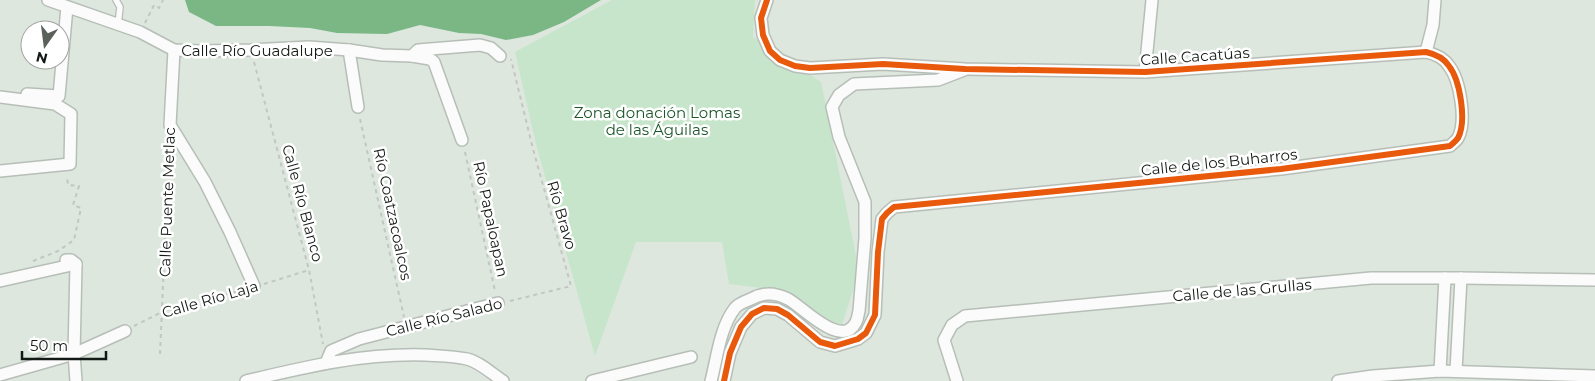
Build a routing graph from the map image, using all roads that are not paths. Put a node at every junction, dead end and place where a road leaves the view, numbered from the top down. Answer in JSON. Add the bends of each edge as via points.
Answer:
{"nodes":[{"id":1,"x":48,"y":0,"type":"edge"},
{"id":2,"x":116,"y":0,"type":"edge"},
{"id":3,"x":767,"y":0,"type":"edge"},
{"id":4,"x":1152,"y":0,"type":"edge"},
{"id":5,"x":1435,"y":0,"type":"edge"},
{"id":6,"x":67,"y":7,"type":"junction"},
{"id":7,"x":118,"y":25,"type":"junction"},
{"id":8,"x":174,"y":50,"type":"junction"},
{"id":9,"x":348,"y":50,"type":"junction"},
{"id":10,"x":1426,"y":52,"type":"junction"},
{"id":11,"x":412,"y":56,"type":"junction"},
{"id":12,"x":500,"y":56,"type":"road end"},
{"id":13,"x":965,"y":69,"type":"junction"},
{"id":14,"x":1145,"y":72,"type":"junction"},
{"id":15,"x":0,"y":92,"type":"edge"},
{"id":16,"x":0,"y":97,"type":"edge"},
{"id":17,"x":358,"y":107,"type":"road end"},
{"id":18,"x":462,"y":140,"type":"road end"},
{"id":19,"x":0,"y":171,"type":"edge"},
{"id":20,"x":1445,"y":278,"type":"junction"},
{"id":21,"x":1461,"y":278,"type":"junction"},
{"id":22,"x":1595,"y":280,"type":"edge"},
{"id":23,"x":0,"y":282,"type":"edge"},
{"id":24,"x":254,"y":286,"type":"road end"},
{"id":25,"x":498,"y":303,"type":"road end"},
{"id":26,"x":125,"y":331,"type":"road end"},
{"id":27,"x":74,"y":354,"type":"junction"},
{"id":28,"x":691,"y":357,"type":"dead end"},
{"id":29,"x":326,"y":362,"type":"junction"},
{"id":30,"x":1440,"y":371,"type":"junction"},
{"id":31,"x":1456,"y":371,"type":"junction"},
{"id":32,"x":0,"y":375,"type":"edge"},
{"id":33,"x":1595,"y":376,"type":"edge"},
{"id":34,"x":76,"y":381,"type":"edge"},
{"id":35,"x":246,"y":381,"type":"edge"},
{"id":36,"x":503,"y":381,"type":"edge"},
{"id":37,"x":592,"y":381,"type":"edge"},
{"id":38,"x":711,"y":381,"type":"edge"},
{"id":39,"x":724,"y":381,"type":"edge"},
{"id":40,"x":957,"y":381,"type":"edge"},
{"id":41,"x":1338,"y":381,"type":"edge"}],
"edges":[{"from":1,"to":6,"type":"street","name":"Calle Río Guadalupe"},
{"from":2,"to":7,"type":"lane","via":[[120,8]]},
{"from":3,"to":13,"type":"street","name":"Calle Cacatúas","via":[[761,18],[763,35],[770,51],[780,60],[795,66],[883,64]]},
{"from":4,"to":14,"type":"street"},
{"from":5,"to":10,"type":"street"},
{"from":6,"to":7,"type":"street","name":"Calle Río Guadalupe"},
{"from":6,"to":15,"type":"street","via":[[59,96]]},
{"from":7,"to":8,"type":"street","name":"Calle Río Guadalupe","via":[[140,32]]},
{"from":8,"to":9,"type":"street","name":"Calle Río Guadalupe","via":[[309,47]]},
{"from":8,"to":24,"type":"street","name":"Calle Puente Metlac","via":[[170,124],[205,182]]},
{"from":9,"to":11,"type":"street","name":"Calle Río Guadalupe"},
{"from":9,"to":17,"type":"street"},
{"from":10,"to":14,"type":"street","name":"Calle Cacatúas"},
{"from":10,"to":39,"type":"street","name":"Calle de los Buharros","via":[[1437,55],[1449,65],[1457,83],[1462,109],[1460,130],[1458,139],[1450,146],[1281,169],[894,207],[882,219],[875,315],[866,333],[858,340],[835,346],[820,342],[777,309],[764,308],[752,314],[741,327],[730,353]]},
{"from":11,"to":12,"type":"street","name":"Calle Río Guadalupe","via":[[418,50],[480,45],[491,48]]},
{"from":11,"to":18,"type":"street","via":[[434,62]]},
{"from":13,"to":14,"type":"street","name":"Calle Cacatúas"},
{"from":13,"to":38,"type":"street","via":[[938,80],[854,84],[839,95],[832,107],[837,129],[865,202],[860,310],[856,322],[851,328],[840,331],[829,328],[788,299],[760,294],[736,307],[723,332]]},
{"from":16,"to":19,"type":"street","via":[[55,104],[72,114],[71,170]]},
{"from":20,"to":21,"type":"street","name":"Calle de las Grullas"},
{"from":20,"to":30,"type":"street"},
{"from":20,"to":40,"type":"street","name":"Calle de las Grullas","via":[[1371,278],[965,316],[952,325],[944,340]]},
{"from":21,"to":22,"type":"street","name":"Calle de las Grullas"},
{"from":21,"to":31,"type":"street"},
{"from":23,"to":27,"type":"street","via":[[71,262]]},
{"from":25,"to":29,"type":"street","name":"Calle Río Salado","via":[[359,339],[330,351]]},
{"from":26,"to":27,"type":"street"},
{"from":27,"to":32,"type":"street"},
{"from":27,"to":34,"type":"street"},
{"from":28,"to":37,"type":"street"},
{"from":29,"to":35,"type":"street"},
{"from":29,"to":36,"type":"street","via":[[383,355],[439,356],[476,363]]},
{"from":30,"to":31,"type":"street"},
{"from":30,"to":41,"type":"street"},
{"from":31,"to":33,"type":"street"}]}
